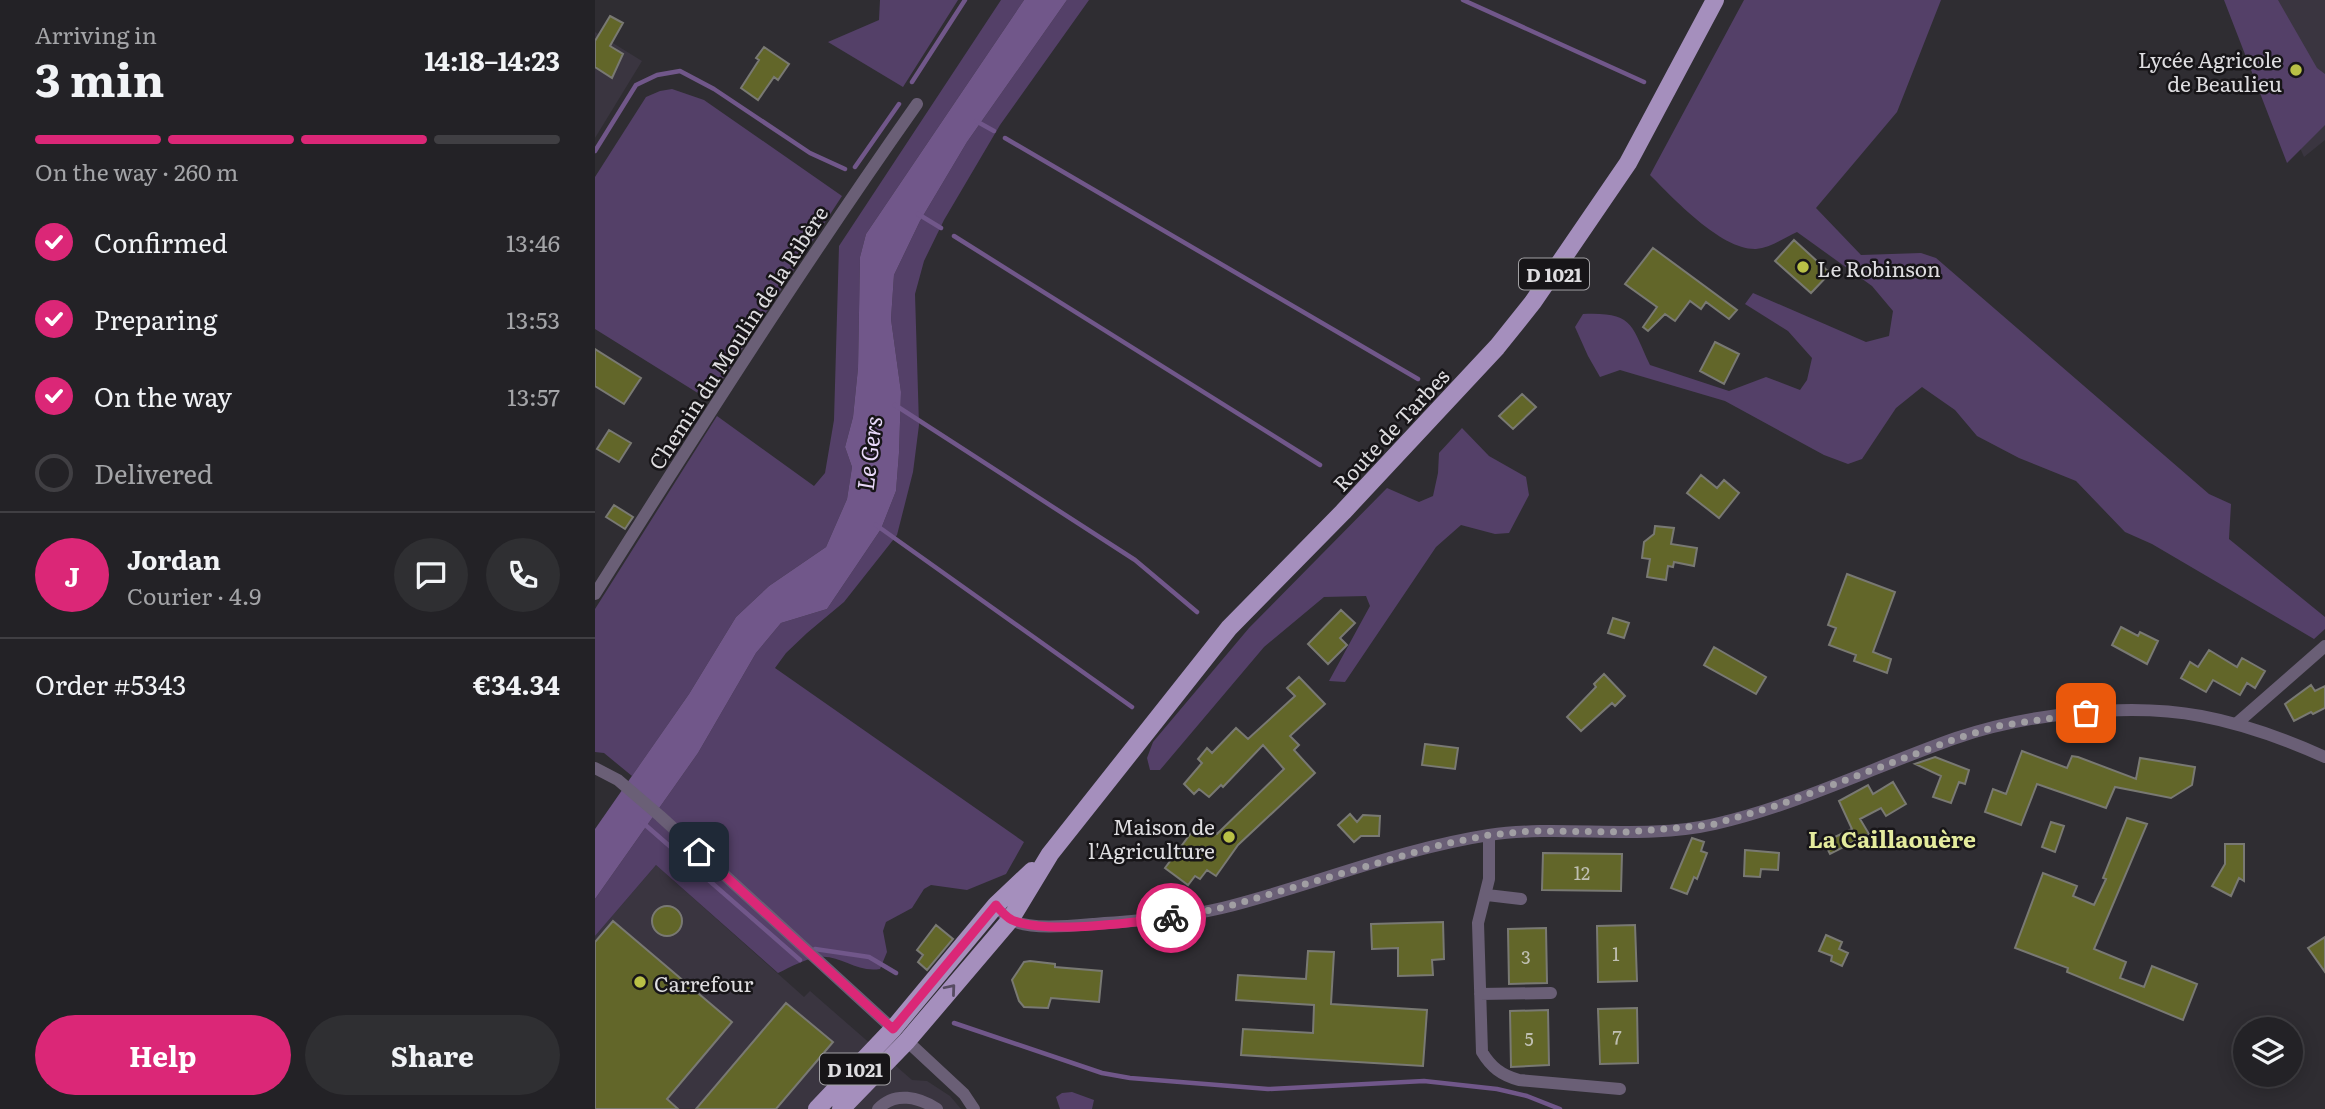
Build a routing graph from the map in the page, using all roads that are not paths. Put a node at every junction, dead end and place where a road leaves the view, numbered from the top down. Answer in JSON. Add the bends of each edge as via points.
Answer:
{"nodes":[{"id":1,"x":1715,"y":0,"type":"edge"},
{"id":2,"x":917,"y":104,"type":"dead end"},
{"id":3,"x":595,"y":594,"type":"edge"},
{"id":4,"x":2325,"y":646,"type":"edge"},
{"id":5,"x":2236,"y":724,"type":"junction"},
{"id":6,"x":2325,"y":757,"type":"edge"},
{"id":7,"x":595,"y":768,"type":"edge"},
{"id":8,"x":1489,"y":835,"type":"junction"},
{"id":9,"x":1050,"y":854,"type":"junction"},
{"id":10,"x":1487,"y":895,"type":"junction"},
{"id":11,"x":1521,"y":899,"type":"dead end"},
{"id":12,"x":996,"y":905,"type":"junction"},
{"id":13,"x":1010,"y":920,"type":"junction"},
{"id":14,"x":1552,"y":993,"type":"dead end"},
{"id":15,"x":1480,"y":994,"type":"junction"},
{"id":16,"x":893,"y":1029,"type":"junction"},
{"id":17,"x":907,"y":1041,"type":"junction"},
{"id":18,"x":1620,"y":1089,"type":"dead end"},
{"id":19,"x":817,"y":1109,"type":"edge"},
{"id":20,"x":841,"y":1109,"type":"edge"},
{"id":21,"x":878,"y":1109,"type":"edge"},
{"id":22,"x":937,"y":1109,"type":"edge"},
{"id":23,"x":974,"y":1109,"type":"edge"}],
"edges":[{"from":1,"to":9,"type":"main road","name":"Route de Tarbes","number":"D 1021","via":[[1628,163],[1539,295],[1343,512],[1229,628]]},
{"from":2,"to":3,"type":"street","name":"Chemin du Moulin de la Ribère","via":[[710,410]]},
{"from":4,"to":5,"type":"street"},
{"from":5,"to":6,"type":"street"},
{"from":5,"to":8,"type":"street","via":[[2155,710],[2034,719],[1958,738],[1779,805],[1711,825],[1639,832]]},
{"from":7,"to":16,"type":"street","via":[[618,780],[660,816]]},
{"from":8,"to":10,"type":"street"},
{"from":8,"to":13,"type":"street","via":[[1189,915],[1066,926]]},
{"from":9,"to":12,"type":"main road","name":"Route de Tarbes","number":"D 1021"},
{"from":9,"to":13,"type":"main road","name":"Route de Tarbes","number":"D 1021"},
{"from":10,"to":11,"type":"street"},
{"from":10,"to":15,"type":"street","via":[[1478,923]]},
{"from":12,"to":13,"type":"street"},
{"from":12,"to":16,"type":"main road","number":"D 1021"},
{"from":17,"to":13,"type":"main road","number":"D 1021","one_way":true},
{"from":14,"to":15,"type":"street"},
{"from":15,"to":18,"type":"street","via":[[1482,1052],[1496,1070],[1519,1080]]},
{"from":16,"to":19,"type":"main road","number":"D 1021"},
{"from":17,"to":20,"type":"main road","number":"D 1021"},
{"from":17,"to":23,"type":"street"},
{"from":21,"to":22,"type":"street","via":[[909,1097]]}]}
